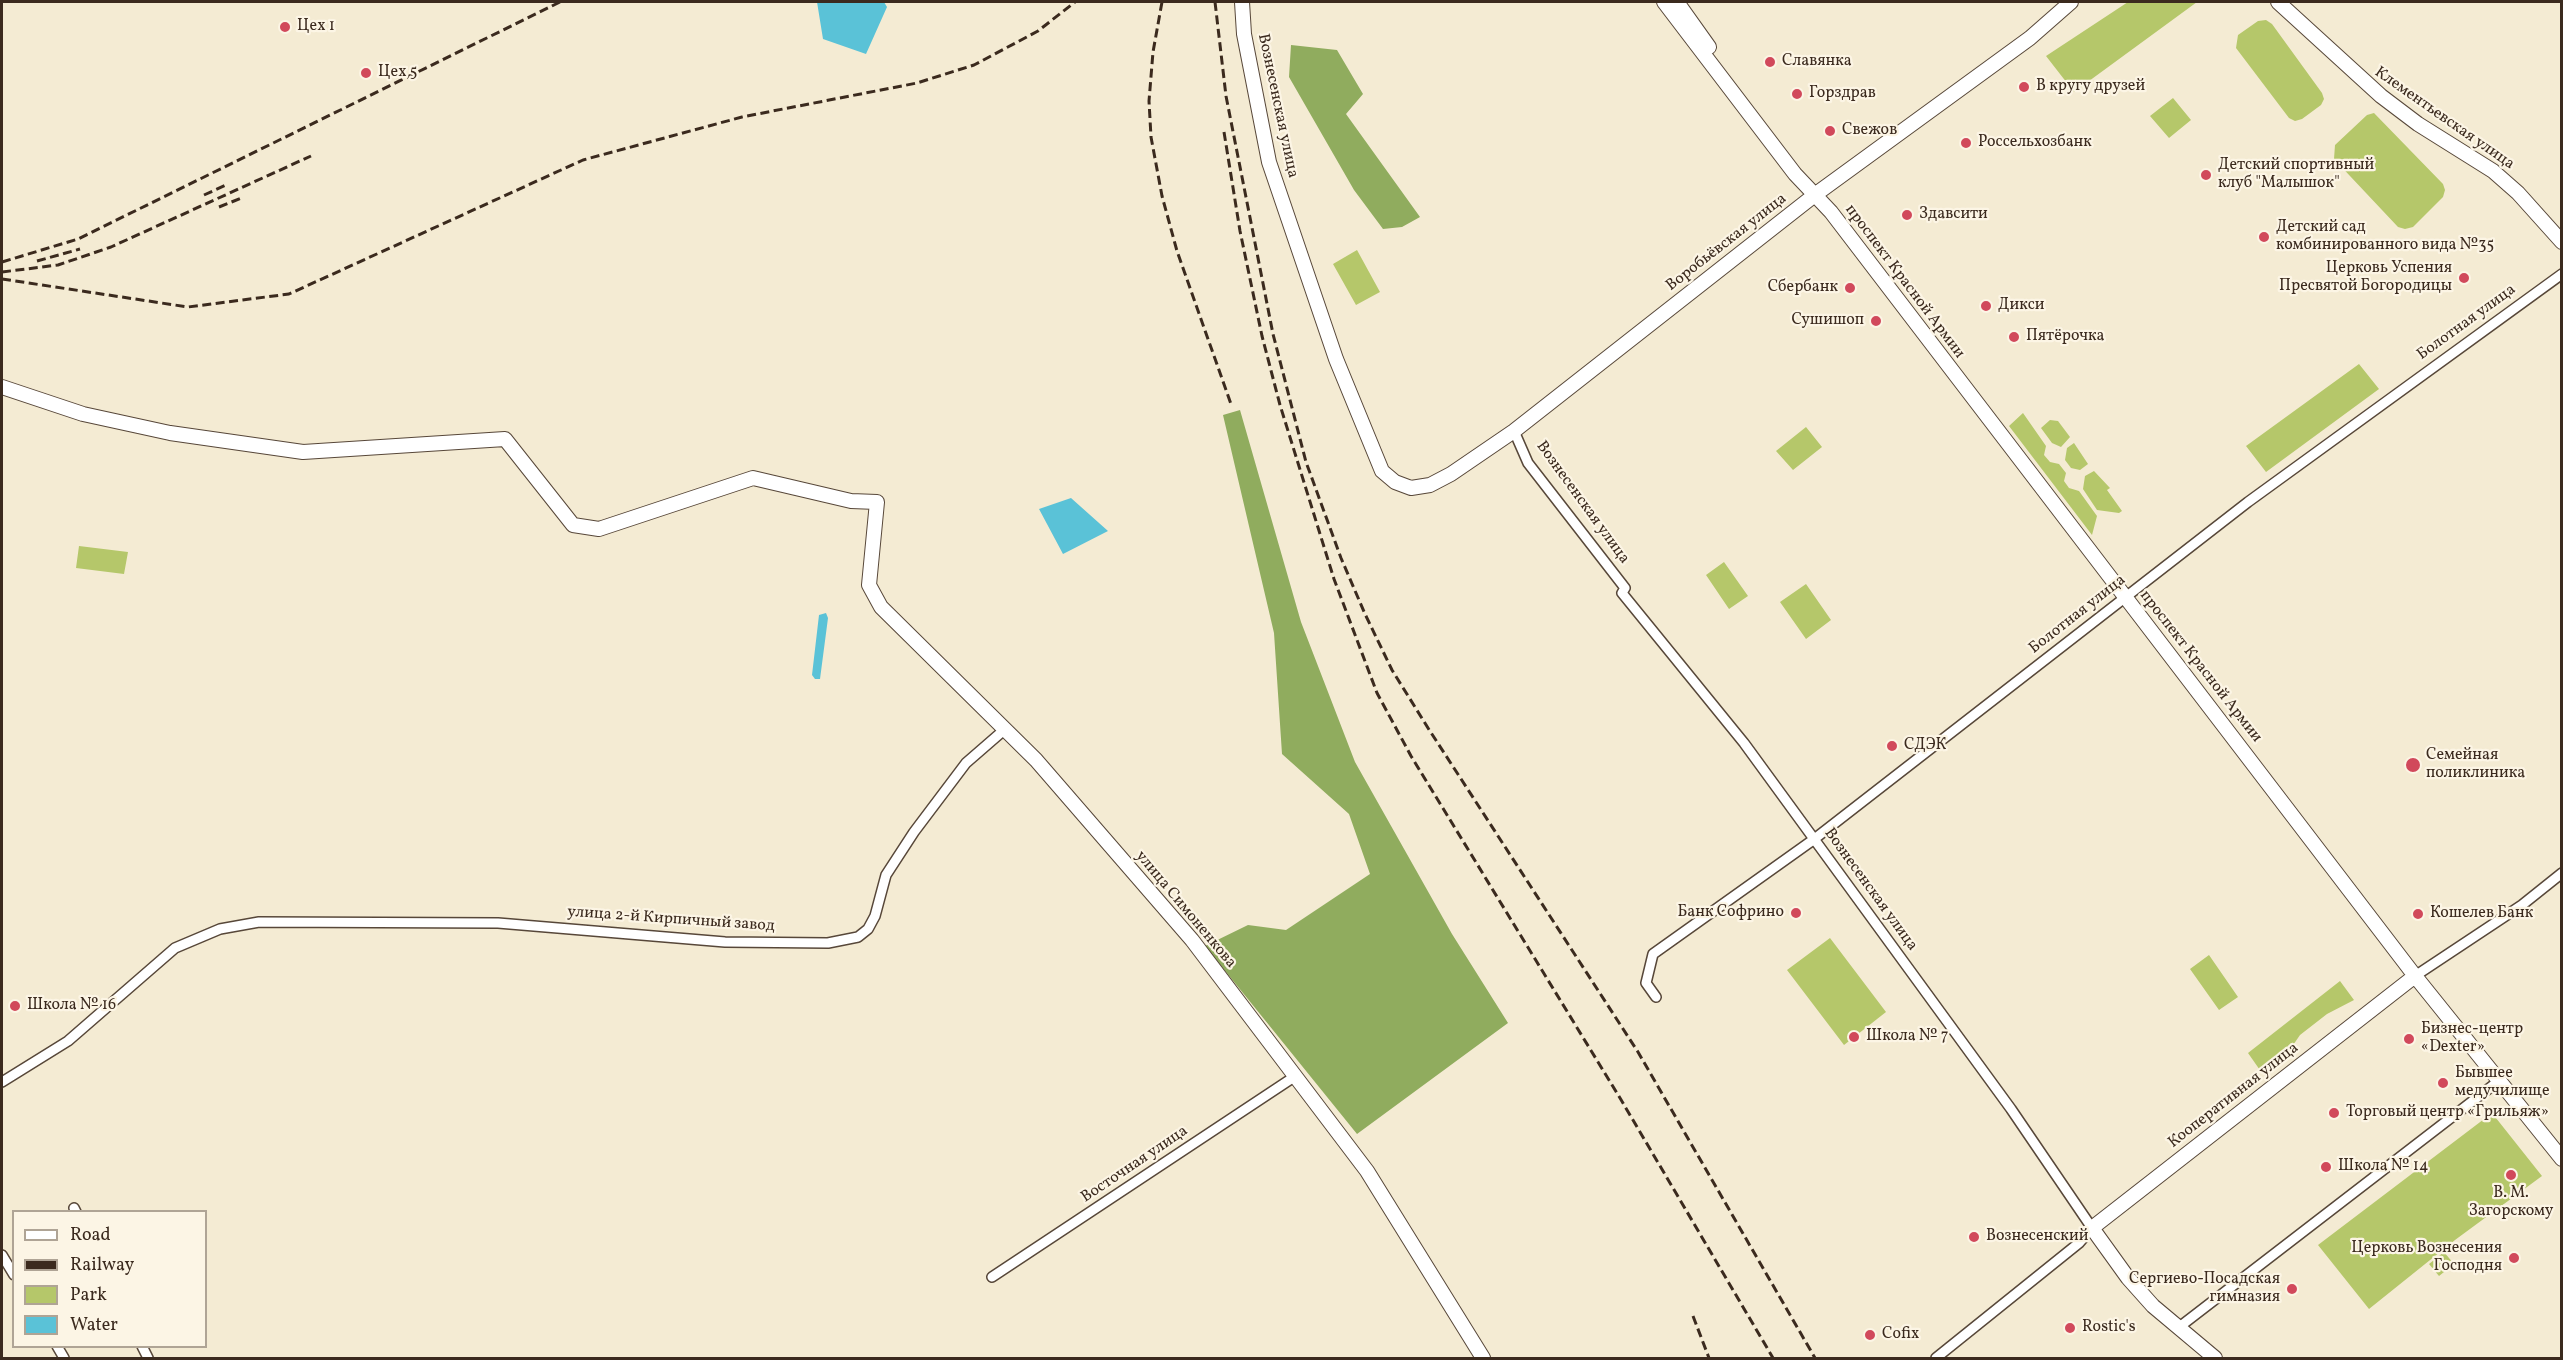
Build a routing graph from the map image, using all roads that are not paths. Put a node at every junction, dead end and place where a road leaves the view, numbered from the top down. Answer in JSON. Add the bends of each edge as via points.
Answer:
{"nodes":[{"id":1,"x":1242,"y":2,"type":"edge"},
{"id":2,"x":1664,"y":2,"type":"edge"},
{"id":3,"x":1677,"y":2,"type":"edge"},
{"id":4,"x":2071,"y":2,"type":"edge"},
{"id":5,"x":2278,"y":2,"type":"edge"},
{"id":6,"x":1816,"y":194,"type":"junction"},
{"id":7,"x":2562,"y":242,"type":"edge"},
{"id":8,"x":2562,"y":274,"type":"edge"},
{"id":9,"x":2,"y":387,"type":"edge"},
{"id":10,"x":1515,"y":431,"type":"junction"},
{"id":11,"x":1395,"y":482,"type":"joint"},
{"id":12,"x":2124,"y":598,"type":"junction"},
{"id":13,"x":1004,"y":730,"type":"junction"},
{"id":14,"x":1813,"y":840,"type":"junction"},
{"id":15,"x":2562,"y":873,"type":"edge"},
{"id":16,"x":2415,"y":976,"type":"junction"},
{"id":17,"x":1656,"y":997,"type":"dead end"},
{"id":18,"x":1294,"y":1077,"type":"junction"},
{"id":19,"x":2500,"y":1080,"type":"junction"},
{"id":20,"x":2,"y":1082,"type":"edge"},
{"id":21,"x":2562,"y":1159,"type":"edge"},
{"id":22,"x":2092,"y":1228,"type":"junction"},
{"id":23,"x":2,"y":1255,"type":"edge"},
{"id":24,"x":12,"y":1272,"type":"edge"},
{"id":25,"x":992,"y":1277,"type":"dead end"},
{"id":26,"x":2178,"y":1328,"type":"junction"},
{"id":27,"x":1483,"y":1359,"type":"edge"},
{"id":28,"x":1936,"y":1359,"type":"edge"},
{"id":29,"x":2215,"y":1359,"type":"edge"}],
"edges":[{"from":1,"to":11,"type":"street","name":"Вознесенская улица","via":[[1244,34],[1269,162],[1336,359],[1382,471]]},
{"from":2,"to":6,"type":"street","name":"проспект Красной Армии","via":[[1795,174]]},
{"from":3,"to":6,"type":"street","name":"проспект Красной Армии","via":[[1802,169]]},
{"from":4,"to":6,"type":"street","name":"Воробьёвская улица","via":[[2030,38]]},
{"from":5,"to":7,"type":"street","name":"Клементьевская улица","via":[[2381,96],[2493,171]]},
{"from":6,"to":10,"type":"street","name":"Воробьёвская улица"},
{"from":6,"to":12,"type":"street","name":"проспект Красной Армии"},
{"from":8,"to":12,"type":"street","name":"Болотная улица","via":[[2248,502]]},
{"from":9,"to":13,"type":"street","name":"улица Симоненкова","via":[[83,414],[170,433],[303,452],[505,439],[573,525],[599,529],[753,478],[851,501],[877,502],[869,585],[881,607]]},
{"from":10,"to":11,"type":"street","name":"Воробьёвская улица","via":[[1430,485],[1411,488]]},
{"from":10,"to":14,"type":"street","name":"Вознесенская улица","via":[[1528,463],[1624,588],[1622,593],[1744,743]]},
{"from":12,"to":14,"type":"street","name":"Болотная улица"},
{"from":12,"to":16,"type":"street","name":"проспект Красной Армии","via":[[2242,746]]},
{"from":13,"to":18,"type":"street","name":"улица Симоненкова","via":[[1036,760],[1192,940]]},
{"from":13,"to":20,"type":"street","name":"улица 2-й Кирпичный завод","via":[[966,763],[915,832],[886,875],[875,916],[858,937],[828,942],[725,942],[498,923],[259,922],[220,929],[175,948],[68,1041]]},
{"from":14,"to":17,"type":"street","name":"Болотная улица","via":[[1653,954],[1646,983]]},
{"from":14,"to":22,"type":"street","name":"Вознесенская улица","via":[[2011,1109]]},
{"from":15,"to":16,"type":"street","name":"Кооперативная улица","via":[[2522,905]]},
{"from":16,"to":19,"type":"street","name":"проспект Красной Армии"},
{"from":16,"to":22,"type":"street","name":"Кооперативная улица"},
{"from":18,"to":25,"type":"street","name":"Восточная улица"},
{"from":18,"to":27,"type":"street","name":"улица Симоненкова","via":[[1367,1171]]},
{"from":19,"to":21,"type":"street","name":"проспект Красной Армии"},
{"from":19,"to":26,"type":"street"},
{"from":22,"to":26,"type":"street","name":"Вознесенская улица","via":[[2127,1278]]},
{"from":22,"to":28,"type":"street","name":"Кооперативная улица","via":[[2079,1243]]},
{"from":23,"to":24,"type":"street"},
{"from":26,"to":29,"type":"street","name":"Вознесенская улица"}]}
